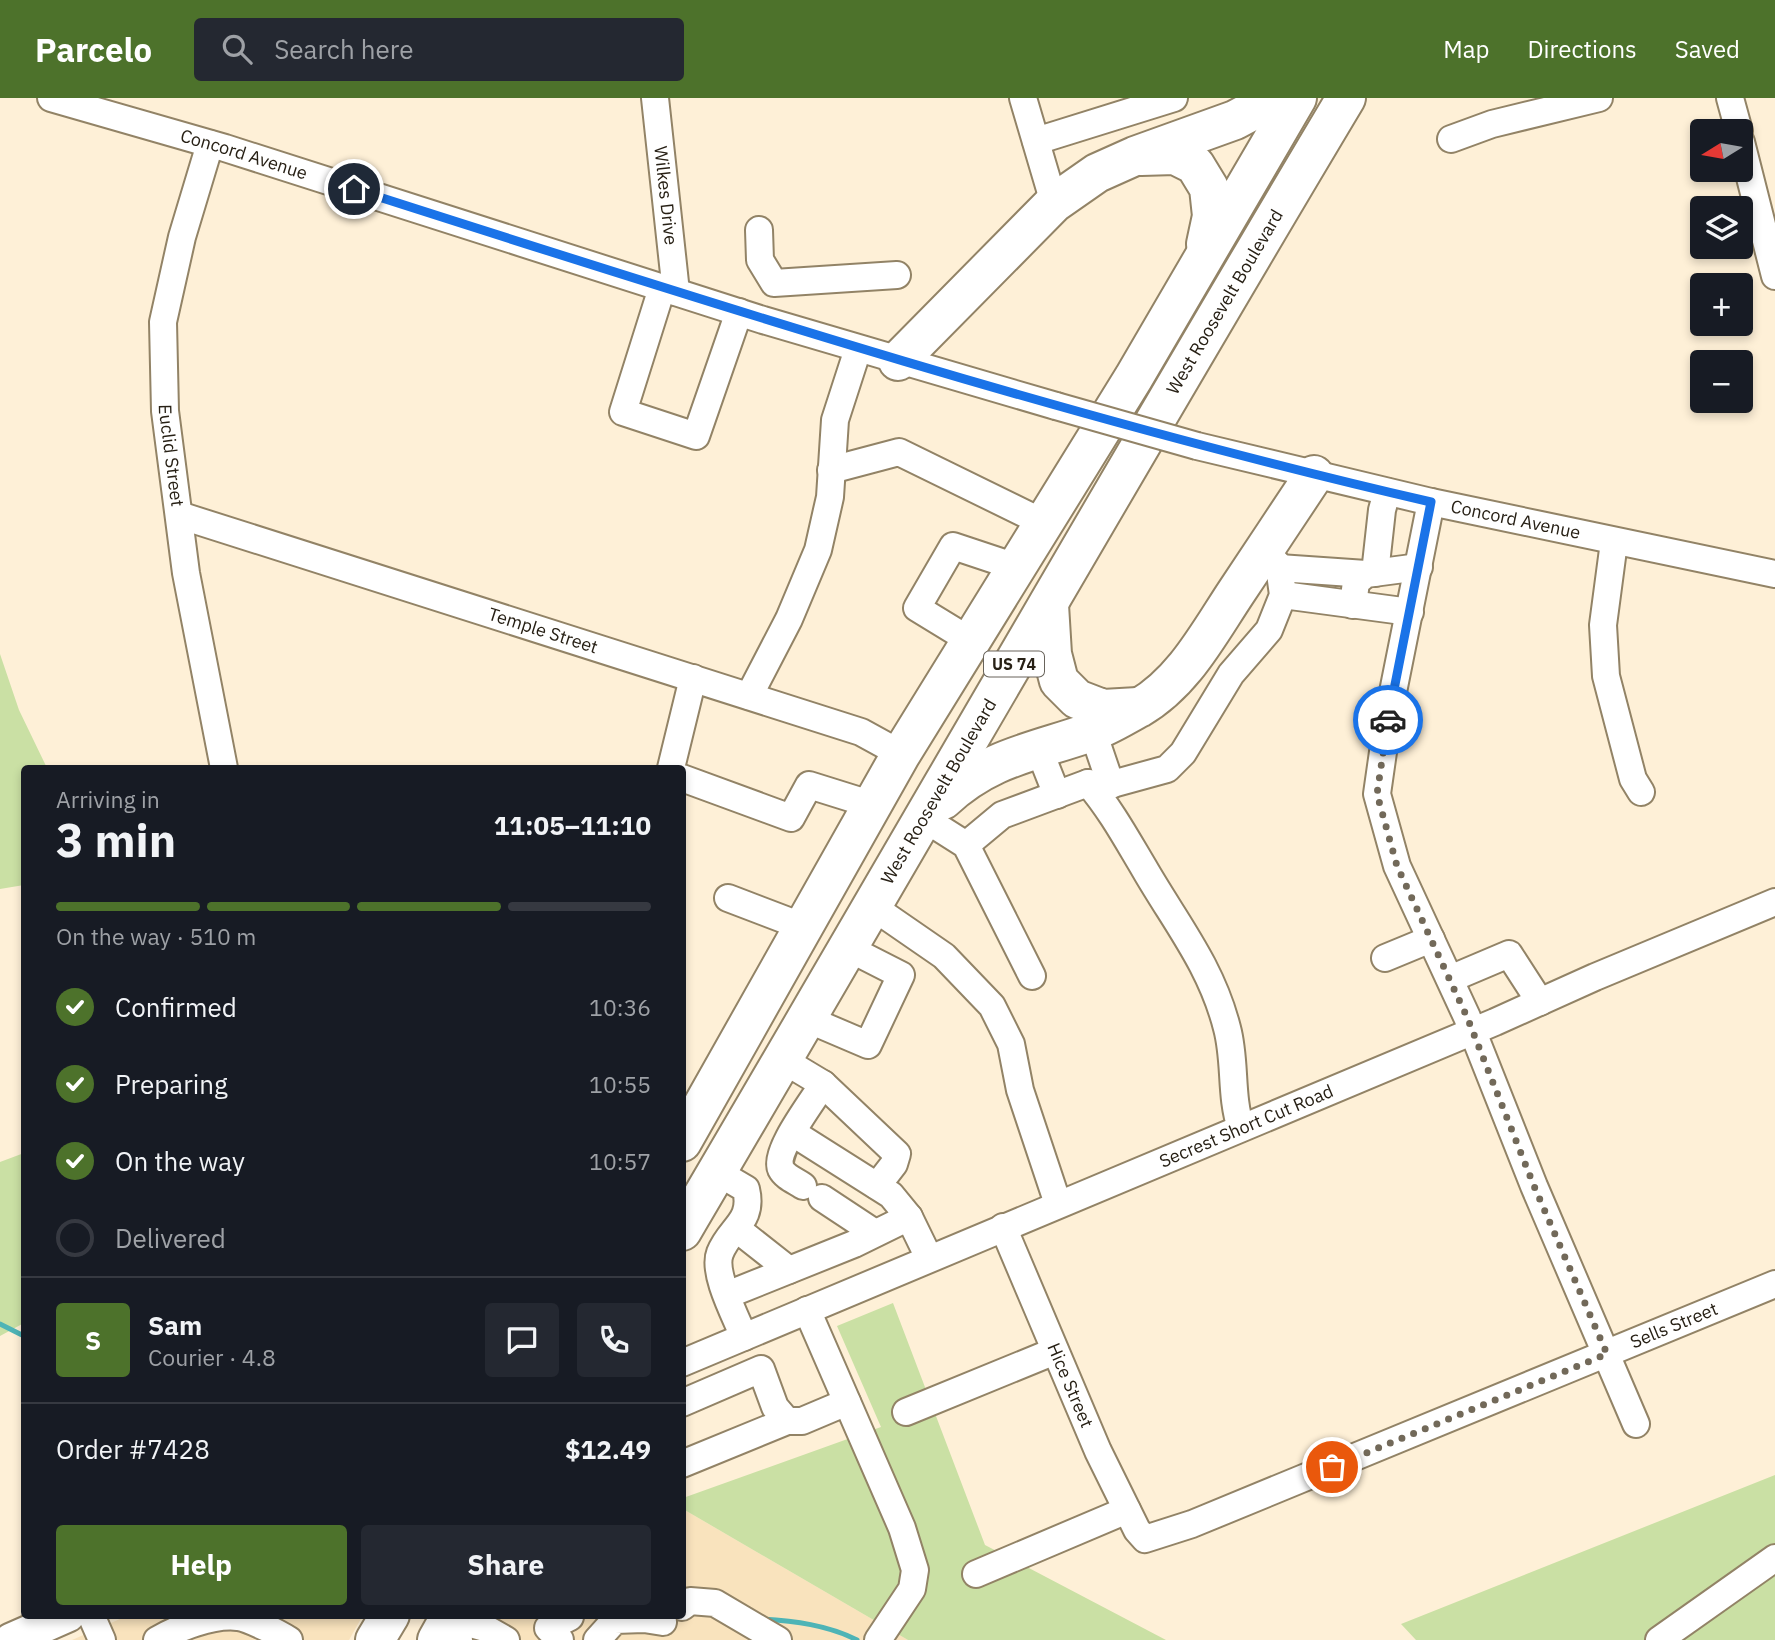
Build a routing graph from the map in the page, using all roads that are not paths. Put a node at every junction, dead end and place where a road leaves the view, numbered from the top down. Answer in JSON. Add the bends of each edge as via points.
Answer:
{"nodes":[{"id":1,"x":51,"y":98,"type":"edge"},
{"id":2,"x":655,"y":98,"type":"edge"},
{"id":3,"x":1023,"y":98,"type":"edge"},
{"id":4,"x":1174,"y":98,"type":"edge"},
{"id":5,"x":1276,"y":98,"type":"edge"},
{"id":6,"x":1297,"y":98,"type":"edge"},
{"id":7,"x":1346,"y":98,"type":"edge"},
{"id":8,"x":1370,"y":98,"type":"edge"},
{"id":9,"x":1599,"y":98,"type":"edge"},
{"id":10,"x":1730,"y":98,"type":"edge"},
{"id":11,"x":1736,"y":119,"type":"edge"},
{"id":12,"x":1451,"y":139,"type":"dead end"},
{"id":13,"x":1036,"y":141,"type":"junction"},
{"id":14,"x":210,"y":144,"type":"junction"},
{"id":15,"x":1135,"y":156,"type":"junction"},
{"id":16,"x":1751,"y":182,"type":"edge"},
{"id":17,"x":1293,"y":186,"type":"junction"},
{"id":18,"x":1054,"y":203,"type":"junction"},
{"id":19,"x":759,"y":230,"type":"dead end"},
{"id":20,"x":1204,"y":256,"type":"junction"},
{"id":21,"x":897,"y":275,"type":"dead end"},
{"id":22,"x":1775,"y":276,"type":"edge"},
{"id":23,"x":774,"y":283,"type":"junction"},
{"id":24,"x":669,"y":290,"type":"junction"},
{"id":25,"x":751,"y":316,"type":"junction"},
{"id":26,"x":858,"y":349,"type":"junction"},
{"id":27,"x":898,"y":361,"type":"junction"},
{"id":28,"x":831,"y":470,"type":"junction"},
{"id":29,"x":1314,"y":475,"type":"junction"},
{"id":30,"x":1387,"y":492,"type":"junction"},
{"id":31,"x":1431,"y":502,"type":"junction"},
{"id":32,"x":179,"y":515,"type":"junction"},
{"id":33,"x":1044,"y":523,"type":"junction"},
{"id":34,"x":1614,"y":542,"type":"junction"},
{"id":35,"x":1272,"y":559,"type":"junction"},
{"id":36,"x":1016,"y":567,"type":"junction"},
{"id":37,"x":1419,"y":567,"type":"junction"},
{"id":38,"x":1371,"y":573,"type":"junction"},
{"id":39,"x":1775,"y":574,"type":"edge"},
{"id":40,"x":1283,"y":595,"type":"junction"},
{"id":41,"x":1049,"y":605,"type":"junction"},
{"id":42,"x":1353,"y":605,"type":"junction"},
{"id":43,"x":1410,"y":612,"type":"junction"},
{"id":44,"x":971,"y":641,"type":"junction"},
{"id":45,"x":693,"y":678,"type":"junction"},
{"id":46,"x":749,"y":696,"type":"junction"},
{"id":47,"x":1112,"y":716,"type":"junction"},
{"id":48,"x":1043,"y":746,"type":"junction"},
{"id":49,"x":901,"y":754,"type":"junction"},
{"id":50,"x":223,"y":765,"type":"edge"},
{"id":51,"x":672,"y":765,"type":"edge"},
{"id":52,"x":686,"y":779,"type":"edge"},
{"id":53,"x":1100,"y":784,"type":"junction"},
{"id":54,"x":1641,"y":792,"type":"dead end"},
{"id":55,"x":1057,"y":795,"type":"junction"},
{"id":56,"x":873,"y":805,"type":"junction"},
{"id":57,"x":926,"y":817,"type":"junction"},
{"id":58,"x":966,"y":845,"type":"junction"},
{"id":59,"x":728,"y":898,"type":"dead end"},
{"id":60,"x":1775,"y":902,"type":"edge"},
{"id":61,"x":873,"y":907,"type":"junction"},
{"id":62,"x":804,"y":927,"type":"junction"},
{"id":63,"x":1431,"y":939,"type":"junction"},
{"id":64,"x":848,"y":948,"type":"junction"},
{"id":65,"x":1385,"y":958,"type":"dead end"},
{"id":66,"x":1032,"y":976,"type":"dead end"},
{"id":67,"x":1450,"y":979,"type":"junction"},
{"id":68,"x":1540,"y":1002,"type":"junction"},
{"id":69,"x":807,"y":1019,"type":"junction"},
{"id":70,"x":1473,"y":1031,"type":"junction"},
{"id":71,"x":783,"y":1060,"type":"junction"},
{"id":72,"x":823,"y":1084,"type":"junction"},
{"id":73,"x":1241,"y":1128,"type":"junction"},
{"id":74,"x":686,"y":1135,"type":"edge"},
{"id":75,"x":788,"y":1140,"type":"junction"},
{"id":76,"x":717,"y":1172,"type":"junction"},
{"id":77,"x":877,"y":1186,"type":"junction"},
{"id":78,"x":1058,"y":1204,"type":"junction"},
{"id":79,"x":909,"y":1216,"type":"junction"},
{"id":80,"x":686,"y":1224,"type":"edge"},
{"id":81,"x":1003,"y":1227,"type":"junction"},
{"id":82,"x":737,"y":1229,"type":"junction"},
{"id":83,"x":875,"y":1233,"type":"junction"},
{"id":84,"x":929,"y":1258,"type":"junction"},
{"id":85,"x":789,"y":1270,"type":"junction"},
{"id":86,"x":1775,"y":1283,"type":"edge"},
{"id":87,"x":727,"y":1295,"type":"junction"},
{"id":88,"x":807,"y":1310,"type":"junction"},
{"id":89,"x":744,"y":1337,"type":"junction"},
{"id":90,"x":719,"y":1348,"type":"junction"},
{"id":91,"x":686,"y":1350,"type":"edge"},
{"id":92,"x":1055,"y":1350,"type":"junction"},
{"id":93,"x":1607,"y":1354,"type":"junction"},
{"id":94,"x":686,"y":1361,"type":"edge"},
{"id":95,"x":686,"y":1401,"type":"edge"},
{"id":96,"x":847,"y":1402,"type":"junction"},
{"id":97,"x":906,"y":1412,"type":"dead end"},
{"id":98,"x":787,"y":1421,"type":"junction"},
{"id":99,"x":1636,"y":1424,"type":"dead end"},
{"id":100,"x":686,"y":1462,"type":"edge"},
{"id":101,"x":1127,"y":1510,"type":"junction"},
{"id":102,"x":1145,"y":1539,"type":"joint"},
{"id":103,"x":1775,"y":1558,"type":"edge"},
{"id":104,"x":976,"y":1574,"type":"dead end"},
{"id":105,"x":686,"y":1604,"type":"edge"},
{"id":106,"x":59,"y":1619,"type":"edge"},
{"id":107,"x":93,"y":1619,"type":"edge"},
{"id":108,"x":231,"y":1619,"type":"edge"},
{"id":109,"x":242,"y":1619,"type":"edge"},
{"id":110,"x":388,"y":1619,"type":"edge"},
{"id":111,"x":665,"y":1620,"type":"edge"},
{"id":112,"x":448,"y":1626,"type":"edge"},
{"id":113,"x":189,"y":1632,"type":"edge"},
{"id":114,"x":11,"y":1640,"type":"edge"},
{"id":115,"x":102,"y":1640,"type":"edge"},
{"id":116,"x":157,"y":1640,"type":"edge"},
{"id":117,"x":220,"y":1640,"type":"edge"},
{"id":118,"x":289,"y":1640,"type":"edge"},
{"id":119,"x":375,"y":1640,"type":"edge"},
{"id":120,"x":506,"y":1640,"type":"edge"},
{"id":121,"x":597,"y":1640,"type":"edge"},
{"id":122,"x":778,"y":1640,"type":"edge"},
{"id":123,"x":878,"y":1640,"type":"edge"},
{"id":124,"x":1659,"y":1640,"type":"edge"}],
"edges":[{"from":1,"to":14,"type":"street","name":"Concord Avenue"},
{"from":2,"to":24,"type":"street","name":"Wilkes Drive","via":[[676,278]]},
{"from":3,"to":13,"type":"street"},
{"from":4,"to":13,"type":"street"},
{"from":5,"to":15,"type":"highway","via":[[1235,120]]},
{"from":6,"to":20,"type":"highway","number":"US 74"},
{"from":7,"to":17,"type":"highway","name":"West Roosevelt Boulevard","number":"US 74"},
{"from":8,"to":17,"type":"highway"},
{"from":9,"to":12,"type":"street","via":[[1492,124]]},
{"from":10,"to":11,"type":"street"},
{"from":13,"to":18,"type":"street"},
{"from":14,"to":24,"type":"street","name":"Concord Avenue"},
{"from":14,"to":32,"type":"street","name":"Euclid Street","via":[[163,322],[165,411]]},
{"from":15,"to":18,"type":"highway","via":[[1097,173]]},
{"from":15,"to":20,"type":"highway","via":[[1175,155],[1195,165],[1209,188],[1212,216]]},
{"from":16,"to":22,"type":"street"},
{"from":17,"to":41,"type":"highway","name":"West Roosevelt Boulevard","number":"US 74"},
{"from":18,"to":27,"type":"highway"},
{"from":19,"to":23,"type":"street","via":[[760,260]]},
{"from":20,"to":33,"type":"highway","number":"US 74"},
{"from":21,"to":23,"type":"street"},
{"from":23,"to":25,"type":"street"},
{"from":24,"to":25,"type":"street","name":"Concord Avenue"},
{"from":24,"to":25,"type":"street","via":[[623,412],[696,436]]},
{"from":25,"to":26,"type":"street","name":"Concord Avenue"},
{"from":26,"to":27,"type":"street","name":"Concord Avenue"},
{"from":26,"to":28,"type":"street","via":[[835,420]]},
{"from":27,"to":29,"type":"street","name":"Concord Avenue","bridge":true},
{"from":28,"to":33,"type":"street","via":[[899,452]]},
{"from":28,"to":46,"type":"street","via":[[818,550]]},
{"from":29,"to":30,"type":"street","name":"Concord Avenue"},
{"from":29,"to":35,"type":"highway"},
{"from":30,"to":31,"type":"street","name":"Concord Avenue"},
{"from":30,"to":38,"type":"street"},
{"from":31,"to":34,"type":"street","name":"Concord Avenue"},
{"from":31,"to":37,"type":"street"},
{"from":32,"to":45,"type":"street","name":"Temple Street"},
{"from":32,"to":50,"type":"street","name":"Euclid Street"},
{"from":33,"to":36,"type":"highway","number":"US 74"},
{"from":34,"to":39,"type":"street","name":"Concord Avenue"},
{"from":34,"to":54,"type":"street","via":[[1603,625],[1606,676],[1633,779]]},
{"from":35,"to":38,"type":"street"},
{"from":35,"to":40,"type":"street"},
{"from":35,"to":47,"type":"highway","via":[[1164,690]]},
{"from":36,"to":44,"type":"highway","number":"US 74"},
{"from":36,"to":44,"type":"street","via":[[953,546],[917,608]]},
{"from":37,"to":38,"type":"street"},
{"from":37,"to":43,"type":"street"},
{"from":38,"to":42,"type":"street","via":[[1356,582]]},
{"from":40,"to":42,"type":"street"},
{"from":40,"to":53,"type":"street","via":[[1269,630],[1231,674],[1183,753],[1167,769]]},
{"from":41,"to":47,"type":"highway","via":[[1059,681],[1077,699]]},
{"from":41,"to":57,"type":"highway","name":"West Roosevelt Boulevard","number":"US 74"},
{"from":42,"to":43,"type":"street"},
{"from":43,"to":63,"type":"street","via":[[1377,794],[1397,866]]},
{"from":44,"to":49,"type":"highway","number":"US 74"},
{"from":45,"to":46,"type":"street","name":"Temple Street"},
{"from":45,"to":51,"type":"street"},
{"from":46,"to":49,"type":"street","name":"Temple Street","via":[[861,732]]},
{"from":47,"to":48,"type":"highway","via":[[1053,724]]},
{"from":47,"to":53,"type":"street"},
{"from":48,"to":55,"type":"street"},
{"from":48,"to":57,"type":"highway","via":[[994,763],[960,784]]},
{"from":49,"to":56,"type":"highway","number":"US 74"},
{"from":52,"to":56,"type":"street","via":[[791,818],[809,785]]},
{"from":53,"to":55,"type":"street"},
{"from":53,"to":73,"type":"street","via":[[1107,805],[1194,946],[1215,992],[1227,1028]]},
{"from":55,"to":58,"type":"street","via":[[1002,815]]},
{"from":56,"to":62,"type":"highway","number":"US 74"},
{"from":57,"to":58,"type":"street"},
{"from":57,"to":61,"type":"highway","name":"West Roosevelt Boulevard","number":"US 74"},
{"from":58,"to":66,"type":"street"},
{"from":59,"to":62,"type":"street"},
{"from":60,"to":68,"type":"street","name":"Secrest Short Cut Road"},
{"from":61,"to":64,"type":"highway","name":"West Roosevelt Boulevard","number":"US 74"},
{"from":61,"to":78,"type":"street","via":[[944,956],[992,1006],[1011,1044],[1020,1090]]},
{"from":62,"to":74,"type":"highway","number":"US 74"},
{"from":63,"to":65,"type":"street"},
{"from":63,"to":67,"type":"street"},
{"from":64,"to":69,"type":"highway","name":"West Roosevelt Boulevard","number":"US 74"},
{"from":64,"to":69,"type":"street","via":[[901,975],[868,1045]]},
{"from":67,"to":68,"type":"street","via":[[1509,954]]},
{"from":67,"to":70,"type":"street"},
{"from":68,"to":70,"type":"street","name":"Secrest Short Cut Road"},
{"from":69,"to":71,"type":"highway","name":"West Roosevelt Boulevard","number":"US 74"},
{"from":70,"to":73,"type":"street","name":"Secrest Short Cut Road"},
{"from":70,"to":93,"type":"street"},
{"from":71,"to":72,"type":"street"},
{"from":71,"to":76,"type":"highway","name":"West Roosevelt Boulevard","number":"US 74"},
{"from":72,"to":75,"type":"street"},
{"from":72,"to":77,"type":"street","via":[[897,1154]]},
{"from":73,"to":78,"type":"street","name":"Secrest Short Cut Road"},
{"from":75,"to":77,"type":"street"},
{"from":75,"to":83,"type":"street","via":[[779,1162],[782,1173]]},
{"from":76,"to":80,"type":"highway","name":"West Roosevelt Boulevard","number":"US 74"},
{"from":76,"to":82,"type":"street","via":[[746,1189],[749,1204]]},
{"from":77,"to":79,"type":"street"},
{"from":78,"to":81,"type":"street","name":"Secrest Short Cut Road"},
{"from":79,"to":83,"type":"street"},
{"from":79,"to":84,"type":"street"},
{"from":81,"to":84,"type":"street","name":"Secrest Short Cut Road"},
{"from":81,"to":92,"type":"street","name":"Hice Street"},
{"from":82,"to":85,"type":"street"},
{"from":82,"to":87,"type":"street","via":[[719,1254],[719,1274]]},
{"from":83,"to":85,"type":"street"},
{"from":84,"to":88,"type":"street","name":"Secrest Short Cut Road"},
{"from":85,"to":87,"type":"street"},
{"from":86,"to":93,"type":"street","name":"Sells Street"},
{"from":87,"to":89,"type":"street"},
{"from":88,"to":89,"type":"street","name":"Secrest Short Cut Road"},
{"from":88,"to":96,"type":"street"},
{"from":89,"to":90,"type":"street","name":"Secrest Short Cut Road"},
{"from":90,"to":91,"type":"street","name":"Secrest Short Cut Road"},
{"from":90,"to":94,"type":"street","name":"Secrest Short Cut Road"},
{"from":92,"to":97,"type":"street"},
{"from":92,"to":101,"type":"street","name":"Hice Street"},
{"from":93,"to":99,"type":"street"},
{"from":93,"to":102,"type":"street","name":"Sells Street","via":[[1192,1524]]},
{"from":95,"to":98,"type":"street","via":[[761,1369],[775,1407]]},
{"from":96,"to":98,"type":"street","via":[[802,1421]]},
{"from":96,"to":123,"type":"street","via":[[902,1528],[915,1570],[912,1589]]},
{"from":98,"to":100,"type":"street"},
{"from":101,"to":102,"type":"street","name":"Hice Street"},
{"from":101,"to":104,"type":"street"},
{"from":103,"to":124,"type":"street"},
{"from":105,"to":122,"type":"street","via":[[716,1603]]},
{"from":106,"to":114,"type":"main road"},
{"from":107,"to":115,"type":"street"},
{"from":108,"to":113,"type":"street"},
{"from":109,"to":118,"type":"street"},
{"from":110,"to":119,"type":"highway"},
{"from":111,"to":121,"type":"street","via":[[615,1620]]},
{"from":112,"to":120,"type":"street","via":[[485,1628]]},
{"from":113,"to":116,"type":"street","via":[[177,1629]]},
{"from":113,"to":117,"type":"street"}]}
